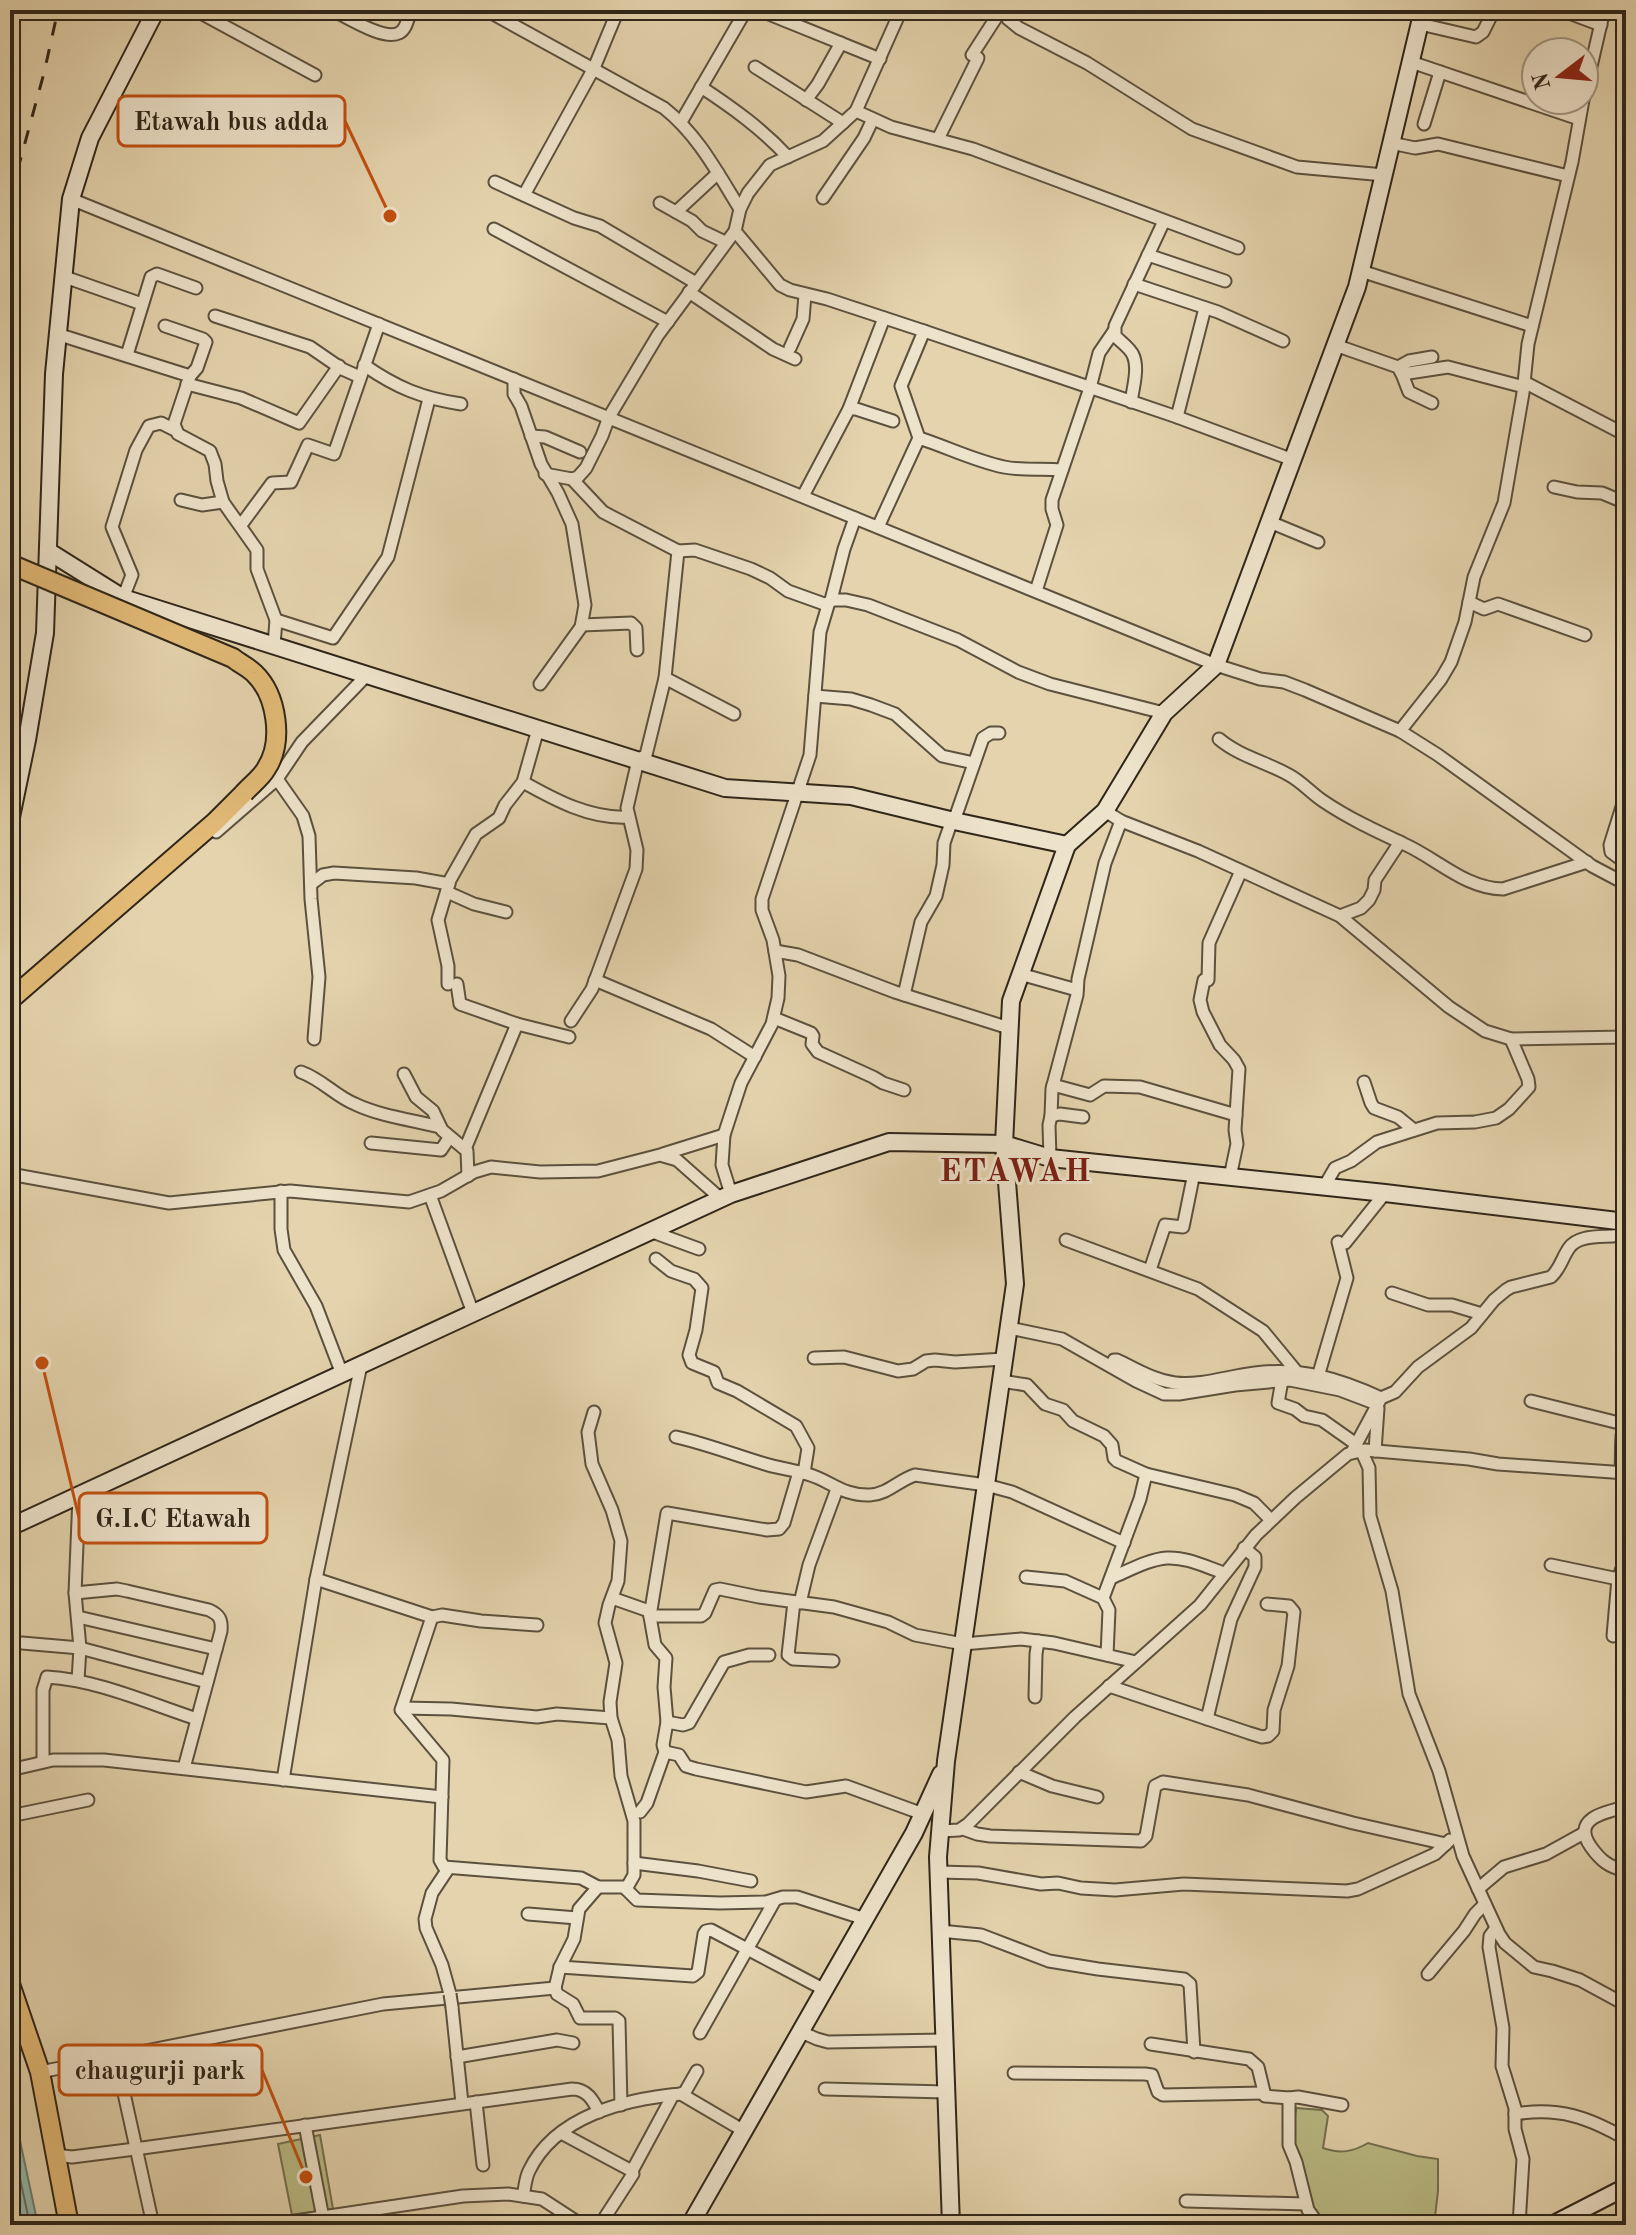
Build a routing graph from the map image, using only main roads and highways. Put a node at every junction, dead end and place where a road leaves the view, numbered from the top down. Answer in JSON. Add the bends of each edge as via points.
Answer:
{"nodes":[{"id":1,"x":10,"y":564,"type":"edge"},
{"id":2,"x":10,"y":1000,"type":"edge"},
{"id":3,"x":10,"y":1984,"type":"edge"},
{"id":4,"x":69,"y":2225,"type":"edge"}],
"edges":[{"from":1,"to":2,"type":"main road","bridge":true,"via":[[233,658],[254,672],[275,716],[276,744],[267,769],[215,822]]},
{"from":3,"to":4,"type":"main road","via":[[40,2072]]}]}
